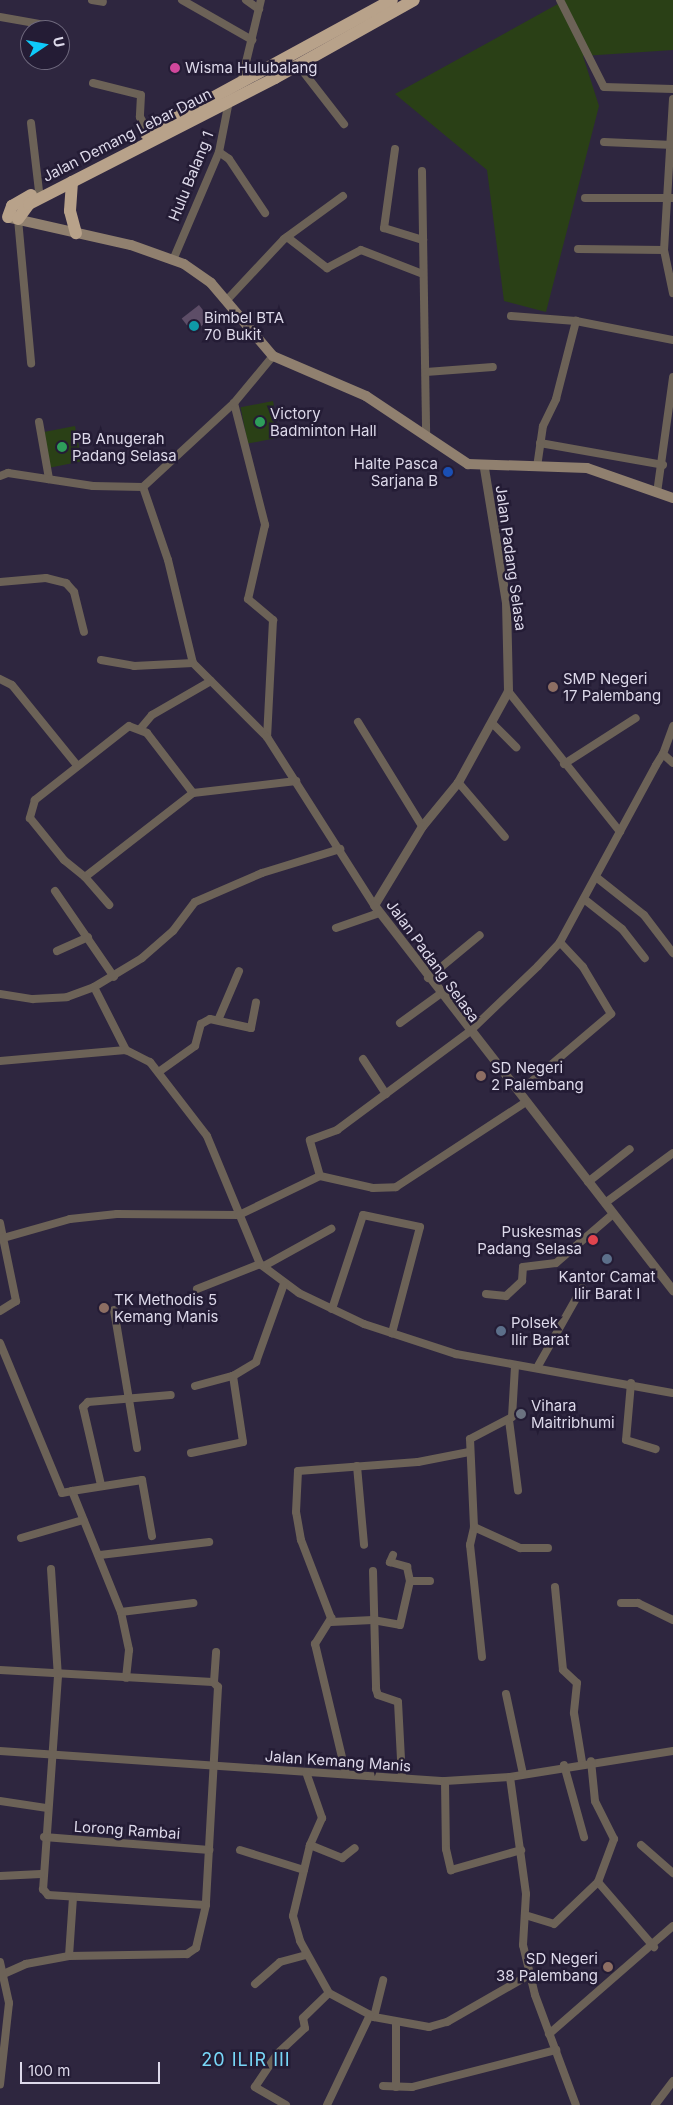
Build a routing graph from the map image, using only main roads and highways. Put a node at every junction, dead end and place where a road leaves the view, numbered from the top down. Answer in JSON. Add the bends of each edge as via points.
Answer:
{"nodes":[{"id":1,"x":392,"y":0,"type":"edge"},
{"id":2,"x":414,"y":0,"type":"edge"},
{"id":3,"x":72,"y":182,"type":"junction"},
{"id":4,"x":9,"y":217,"type":"edge"},
{"id":5,"x":76,"y":233,"type":"junction"},
{"id":6,"x":673,"y":498,"type":"edge"}],
"edges":[{"from":1,"to":4,"type":"highway","name":"Jalan Demang Lebar Daun","via":[[150,133],[38,190],[12,206]]},
{"from":2,"to":3,"type":"highway","name":"Jalan Demang Lebar Daun","via":[[229,102]]},
{"from":3,"to":4,"type":"highway","name":"Jalan Demang Lebar Daun"},
{"from":3,"to":5,"type":"highway","via":[[70,211]]},
{"from":4,"to":5,"type":"main road"},
{"from":5,"to":6,"type":"main road","via":[[173,260],[211,283],[273,356],[366,396],[452,456],[484,468],[587,468]]}]}
